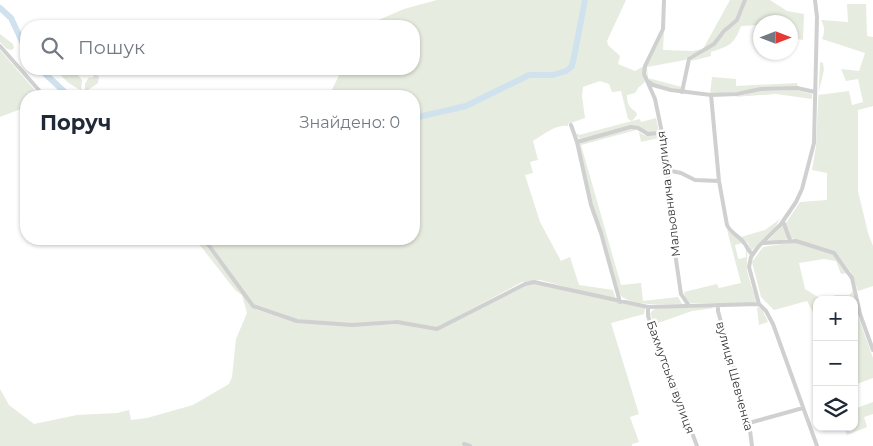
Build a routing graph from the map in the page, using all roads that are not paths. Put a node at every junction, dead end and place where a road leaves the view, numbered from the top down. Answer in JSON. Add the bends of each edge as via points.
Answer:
{"nodes":[{"id":1,"x":664,"y":0,"type":"edge"},
{"id":2,"x":745,"y":0,"type":"edge"},
{"id":3,"x":815,"y":0,"type":"edge"},
{"id":4,"x":0,"y":46,"type":"edge"},
{"id":5,"x":20,"y":69,"type":"edge"},
{"id":6,"x":26,"y":75,"type":"edge"},
{"id":7,"x":646,"y":80,"type":"junction"},
{"id":8,"x":39,"y":90,"type":"edge"},
{"id":9,"x":682,"y":92,"type":"junction"},
{"id":10,"x":816,"y":92,"type":"junction"},
{"id":11,"x":711,"y":95,"type":"junction"},
{"id":12,"x":571,"y":125,"type":"dead end"},
{"id":13,"x":662,"y":134,"type":"junction"},
{"id":14,"x":577,"y":142,"type":"junction"},
{"id":15,"x":667,"y":170,"type":"junction"},
{"id":16,"x":719,"y":181,"type":"junction"},
{"id":17,"x":784,"y":221,"type":"junction"},
{"id":18,"x":790,"y":240,"type":"junction"},
{"id":19,"x":762,"y":244,"type":"junction"},
{"id":20,"x":209,"y":245,"type":"edge"},
{"id":21,"x":752,"y":254,"type":"junction"},
{"id":22,"x":620,"y":302,"type":"junction"},
{"id":23,"x":759,"y":304,"type":"junction"},
{"id":24,"x":718,"y":305,"type":"junction"},
{"id":25,"x":689,"y":306,"type":"junction"},
{"id":26,"x":648,"y":308,"type":"junction"},
{"id":27,"x":873,"y":350,"type":"edge"},
{"id":28,"x":803,"y":408,"type":"junction"},
{"id":29,"x":749,"y":423,"type":"junction"},
{"id":30,"x":464,"y":444,"type":"dead end"},
{"id":31,"x":470,"y":446,"type":"edge"},
{"id":32,"x":697,"y":446,"type":"edge"},
{"id":33,"x":752,"y":446,"type":"edge"},
{"id":34,"x":817,"y":446,"type":"edge"}],
"edges":[{"from":1,"to":7,"type":"street","via":[[663,29],[647,60]]},
{"from":2,"to":9,"type":"street","via":[[738,20],[724,30],[714,44],[689,59]]},
{"from":3,"to":10,"type":"street"},
{"from":4,"to":5,"type":"street"},
{"from":6,"to":8,"type":"street"},
{"from":7,"to":9,"type":"street","via":[[653,85]]},
{"from":7,"to":13,"type":"street","name":"Мальовнича вулиця","via":[[655,99]]},
{"from":9,"to":11,"type":"street"},
{"from":10,"to":11,"type":"street","via":[[797,88],[761,89]]},
{"from":10,"to":17,"type":"street","via":[[813,150],[800,196]]},
{"from":11,"to":16,"type":"street"},
{"from":12,"to":14,"type":"street"},
{"from":13,"to":14,"type":"street","via":[[648,134],[631,127]]},
{"from":13,"to":15,"type":"street","name":"Мальовнича вулиця"},
{"from":14,"to":22,"type":"street","via":[[591,205]]},
{"from":15,"to":16,"type":"street","via":[[695,180]]},
{"from":15,"to":25,"type":"street","name":"Мальовнича вулиця","via":[[681,294]]},
{"from":16,"to":21,"type":"street","via":[[729,228],[744,241]]},
{"from":17,"to":18,"type":"street"},
{"from":17,"to":19,"type":"street"},
{"from":18,"to":19,"type":"street"},
{"from":18,"to":27,"type":"street","via":[[834,253],[849,271]]},
{"from":19,"to":21,"type":"street"},
{"from":20,"to":22,"type":"street","via":[[253,306],[297,321],[352,325],[397,322],[437,329],[534,282]]},
{"from":21,"to":23,"type":"street","via":[[749,267]]},
{"from":22,"to":26,"type":"street"},
{"from":23,"to":24,"type":"street"},
{"from":23,"to":28,"type":"street","via":[[773,324]]},
{"from":24,"to":25,"type":"street"},
{"from":24,"to":29,"type":"street","name":"вулиця Шевченка"},
{"from":25,"to":26,"type":"street"},
{"from":26,"to":32,"type":"street","name":"Бахмутська вулиця","via":[[648,316]]},
{"from":28,"to":29,"type":"street"},
{"from":28,"to":34,"type":"street"},
{"from":29,"to":33,"type":"street","name":"вулиця Шевченка"},
{"from":30,"to":31,"type":"street"}]}
